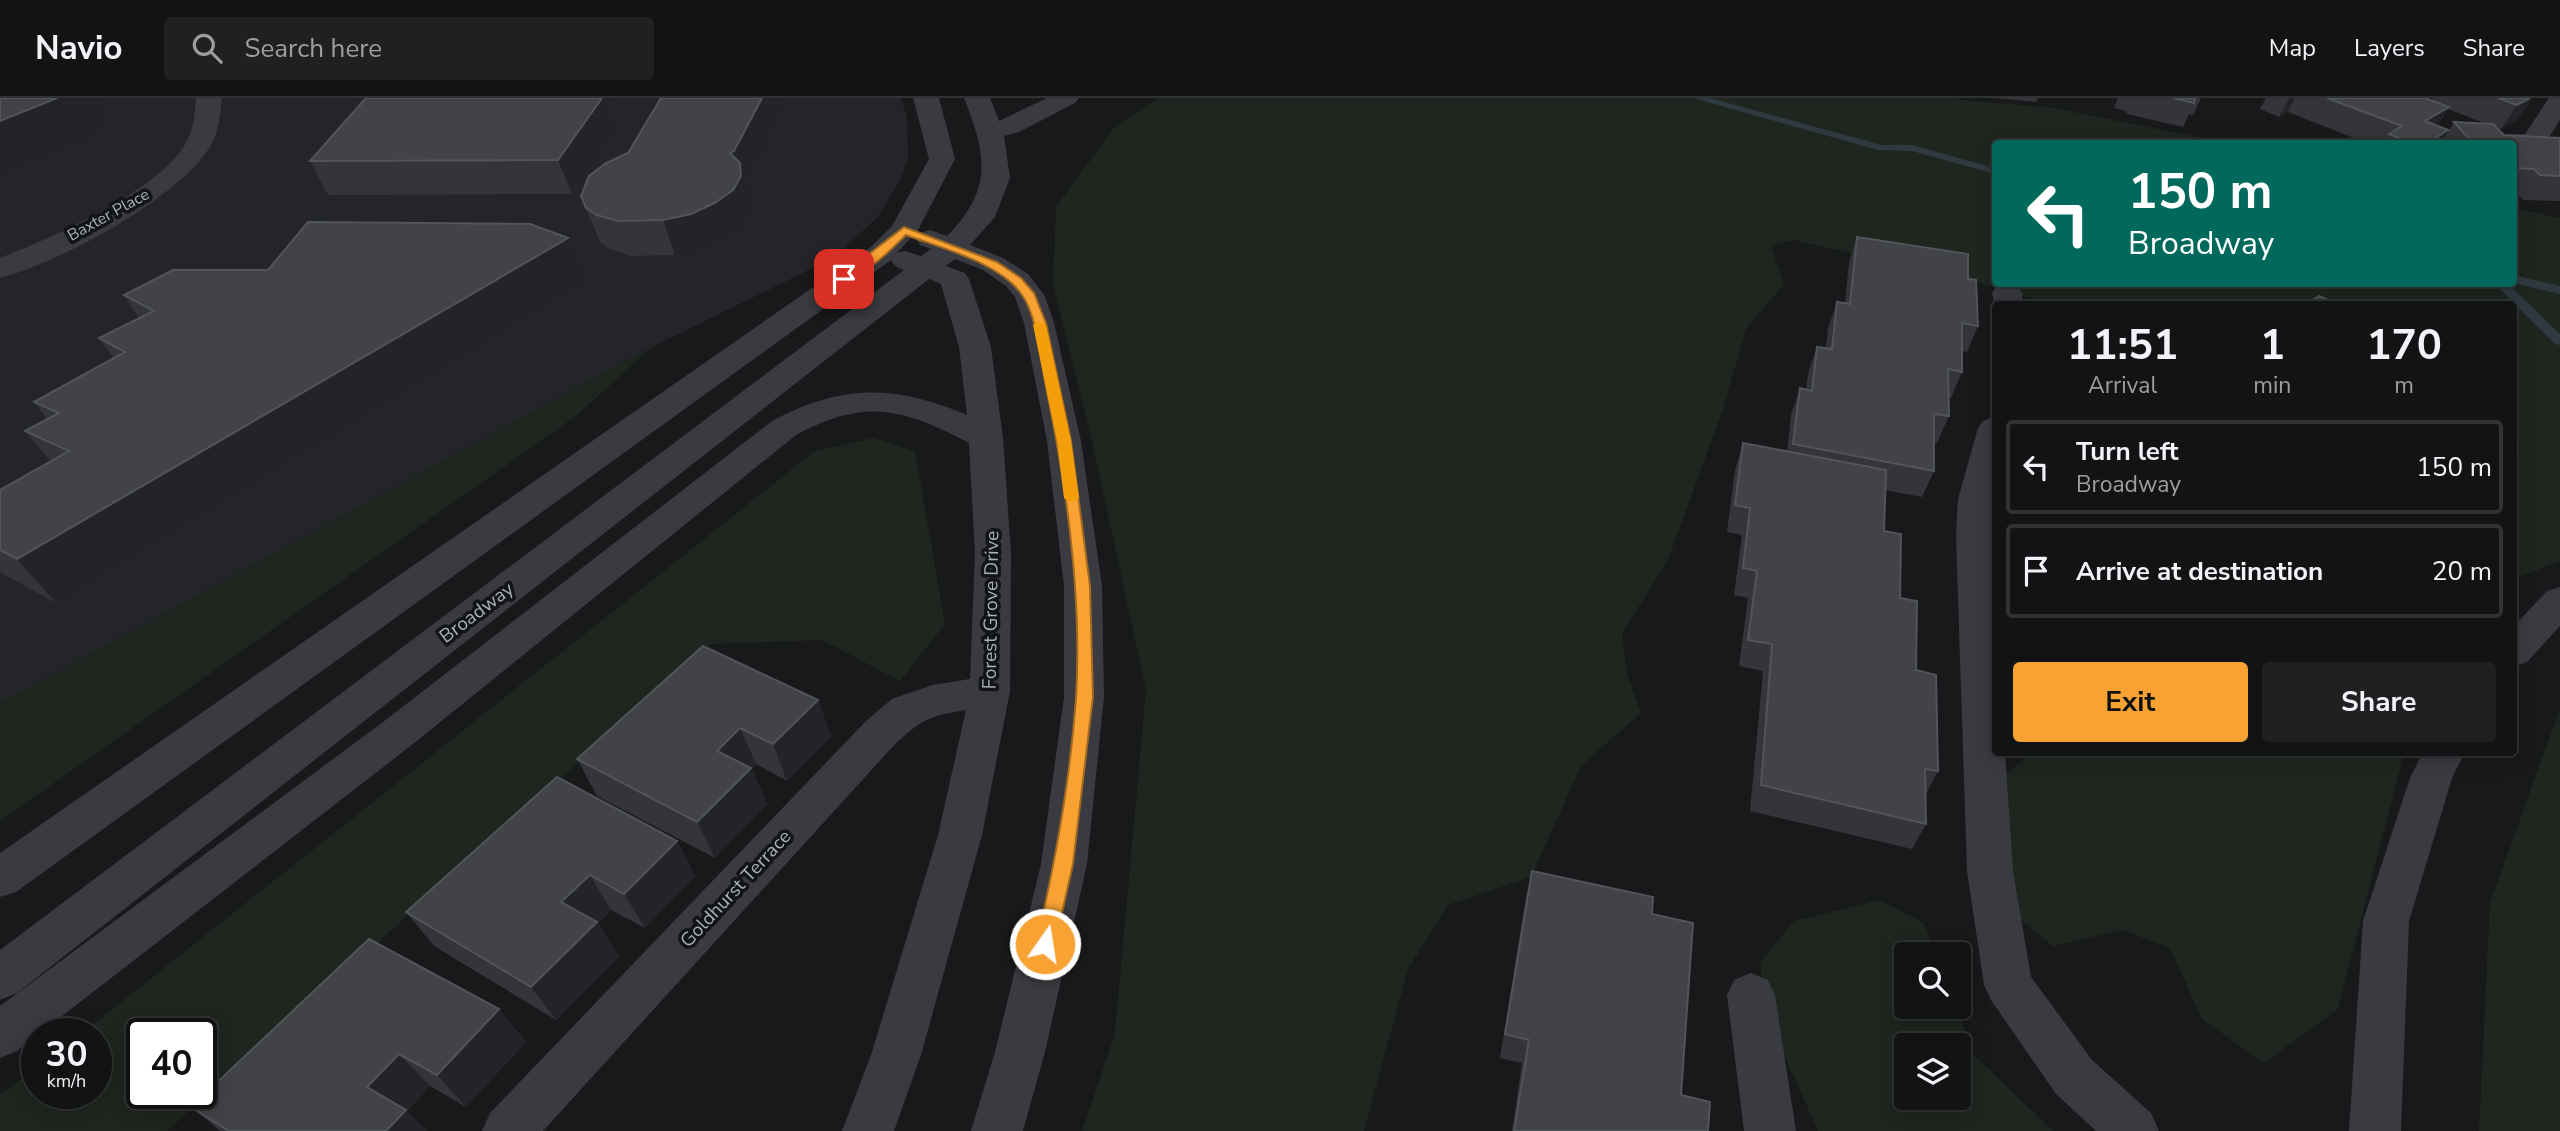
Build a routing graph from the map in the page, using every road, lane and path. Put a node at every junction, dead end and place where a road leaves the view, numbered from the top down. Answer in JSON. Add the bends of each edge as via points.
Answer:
{"nodes":[{"id":1,"x":209,"y":98,"type":"edge"},
{"id":2,"x":926,"y":98,"type":"edge"},
{"id":3,"x":977,"y":98,"type":"edge"},
{"id":4,"x":1066,"y":98,"type":"edge"},
{"id":5,"x":2560,"y":100,"type":"edge"},
{"id":6,"x":990,"y":131,"type":"junction"},
{"id":7,"x":2453,"y":134,"type":"edge"},
{"id":8,"x":2469,"y":140,"type":"edge"},
{"id":9,"x":2517,"y":143,"type":"edge"},
{"id":10,"x":892,"y":241,"type":"junction"},
{"id":11,"x":940,"y":257,"type":"junction"},
{"id":12,"x":0,"y":269,"type":"edge"},
{"id":13,"x":986,"y":438,"type":"junction"},
{"id":14,"x":1992,"y":439,"type":"edge"},
{"id":15,"x":2560,"y":601,"type":"edge"},
{"id":16,"x":2517,"y":648,"type":"edge"},
{"id":17,"x":990,"y":691,"type":"junction"},
{"id":18,"x":2442,"y":756,"type":"edge"},
{"id":19,"x":0,"y":878,"type":"edge"},
{"id":20,"x":0,"y":978,"type":"edge"},
{"id":21,"x":1751,"y":995,"type":"dead end"},
{"id":22,"x":0,"y":1035,"type":"edge"},
{"id":23,"x":508,"y":1131,"type":"edge"},
{"id":24,"x":868,"y":1131,"type":"edge"},
{"id":25,"x":997,"y":1131,"type":"edge"},
{"id":26,"x":1770,"y":1131,"type":"edge"},
{"id":27,"x":2133,"y":1131,"type":"edge"},
{"id":28,"x":2375,"y":1131,"type":"edge"}],
"edges":[{"from":1,"to":12,"type":"street","name":"Baxter Place","via":[[198,145],[156,187],[125,208]]},
{"from":2,"to":10,"type":"street","via":[[942,159]]},
{"from":3,"to":6,"type":"street","name":"Broadway"},
{"from":4,"to":6,"type":"street","via":[[1010,127]]},
{"from":5,"to":9,"type":"street","via":[[2533,142]]},
{"from":6,"to":11,"type":"street","name":"Broadway","via":[[996,178],[981,217]]},
{"from":7,"to":8,"type":"street"},
{"from":10,"to":11,"type":"street","name":"Forest Grove Drive"},
{"from":10,"to":19,"type":"street"},
{"from":11,"to":13,"type":"street","name":"Forest Grove Drive","via":[[954,279],[975,347]]},
{"from":11,"to":20,"type":"street","name":"Broadway"},
{"from":11,"to":25,"type":"street","name":"Forest Grove Drive","via":[[993,264],[1017,280],[1030,296],[1064,441],[1083,586],[1084,697],[1064,864]]},
{"from":13,"to":17,"type":"street","name":"Forest Grove Drive","via":[[993,553]]},
{"from":13,"to":22,"type":"street","via":[[946,416],[889,400],[840,403],[810,412],[773,436],[398,733]]},
{"from":14,"to":27,"type":"street","via":[[1976,499],[1974,536],[1990,871],[2008,985],[2074,1077]]},
{"from":15,"to":16,"type":"street"},
{"from":17,"to":23,"type":"street","name":"Goldhurst Terrace","via":[[932,700],[906,710],[881,732]]},
{"from":17,"to":24,"type":"street","name":"Forest Grove Drive","via":[[960,835],[896,1055]]},
{"from":18,"to":28,"type":"street","via":[[2386,921]]},
{"from":21,"to":26,"type":"street"}]}
